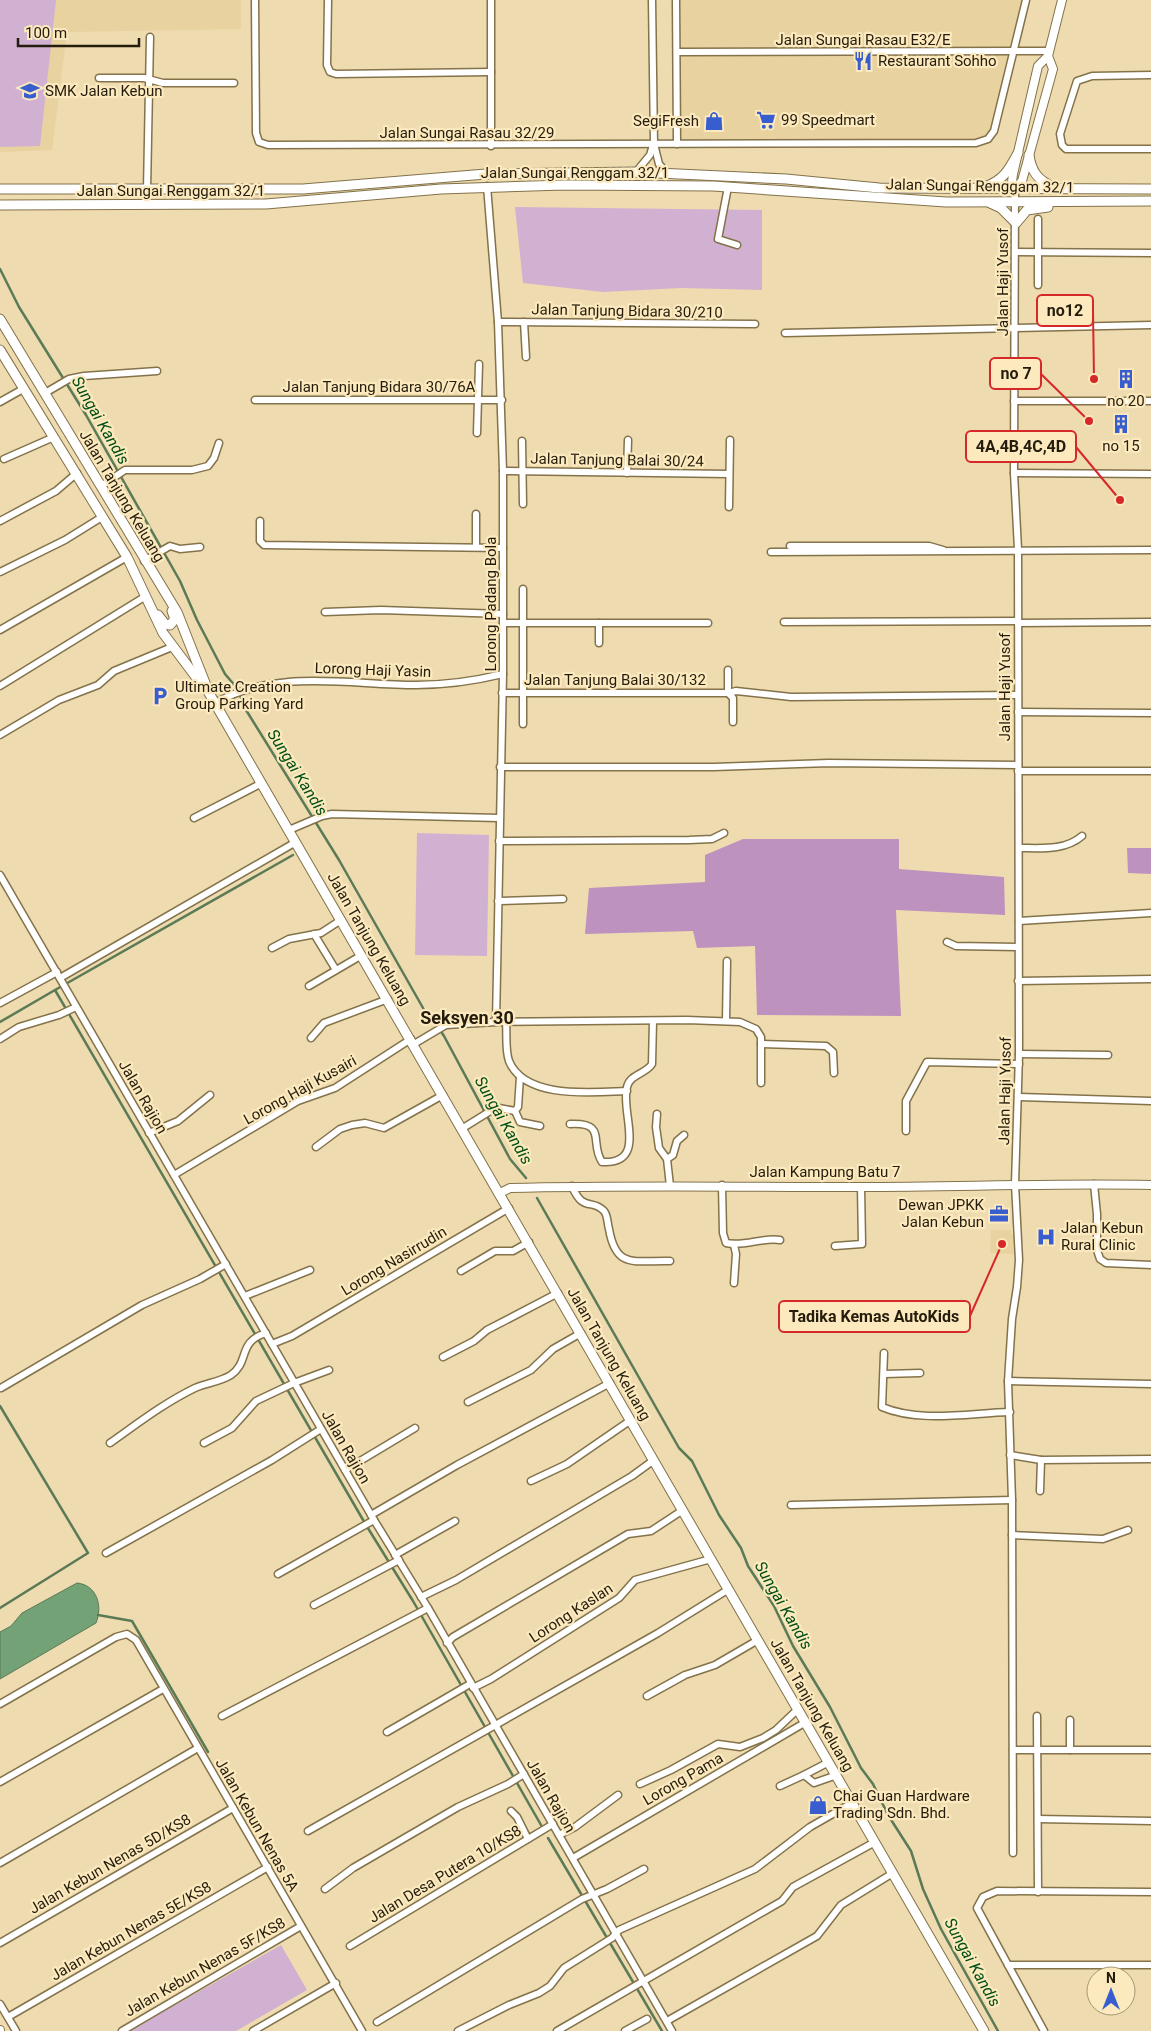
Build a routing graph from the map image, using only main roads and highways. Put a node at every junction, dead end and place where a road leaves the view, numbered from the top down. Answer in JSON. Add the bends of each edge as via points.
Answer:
{"nodes":[{"id":1,"x":1018,"y":153,"type":"road end"},
{"id":2,"x":1029,"y":155,"type":"road end"},
{"id":3,"x":352,"y":184,"type":"junction"},
{"id":4,"x":0,"y":189,"type":"edge"},
{"id":5,"x":977,"y":189,"type":"junction"},
{"id":6,"x":1060,"y":189,"type":"junction"},
{"id":7,"x":1151,"y":189,"type":"edge"},
{"id":8,"x":352,"y":197,"type":"junction"},
{"id":9,"x":1132,"y":201,"type":"junction"},
{"id":10,"x":1151,"y":201,"type":"edge"},
{"id":11,"x":987,"y":202,"type":"junction"},
{"id":12,"x":0,"y":205,"type":"edge"},
{"id":13,"x":0,"y":319,"type":"edge"},
{"id":14,"x":0,"y":350,"type":"edge"},
{"id":15,"x":160,"y":586,"type":"junction"},
{"id":16,"x":146,"y":596,"type":"junction"},
{"id":17,"x":209,"y":692,"type":"junction"},
{"id":18,"x":984,"y":2031,"type":"edge"}],
"edges":[{"from":1,"to":5,"type":"main road","via":[[1005,176]]},
{"from":2,"to":6,"type":"main road","via":[[1035,174],[1049,186]]},
{"from":3,"to":4,"type":"main road","name":"Jalan Sungai Renggam 32/1","via":[[274,190]]},
{"from":3,"to":5,"type":"main road","name":"Jalan Sungai Renggam 32/1","via":[[486,174],[636,172],[786,179],[879,188]]},
{"from":3,"to":8,"type":"main road"},
{"from":5,"to":6,"type":"main road","name":"Jalan Sungai Renggam 32/1"},
{"from":6,"to":7,"type":"main road","name":"Jalan Sungai Renggam 32/1"},
{"from":8,"to":11,"type":"main road","name":"Jalan Sungai Renggam 32/1","via":[[487,186],[728,187],[868,198]]},
{"from":8,"to":12,"type":"main road","name":"Jalan Sungai Renggam 32/1","via":[[266,204]]},
{"from":9,"to":10,"type":"main road","name":"Jalan Sungai Renggam 32/1"},
{"from":9,"to":11,"type":"main road","name":"Jalan Sungai Renggam 32/1"},
{"from":9,"to":11,"type":"main road","via":[[1120,206],[1038,207],[1027,210],[1016,224],[1001,208]]},
{"from":13,"to":15,"type":"main road","name":"Jalan Tanjung Keluang","via":[[104,484]]},
{"from":14,"to":16,"type":"main road","name":"Jalan Tanjung Keluang","via":[[77,473]]},
{"from":15,"to":16,"type":"main road","via":[[175,619],[172,623],[165,624],[161,620]]},
{"from":15,"to":17,"type":"main road","name":"Jalan Tanjung Keluang","via":[[177,612]]},
{"from":16,"to":17,"type":"main road","name":"Jalan Tanjung Keluang","via":[[162,633]]},
{"from":17,"to":18,"type":"main road","name":"Jalan Tanjung Keluang","via":[[654,1460],[708,1559],[722,1593],[758,1640],[798,1709],[800,1725],[829,1762],[887,1876]]}]}
